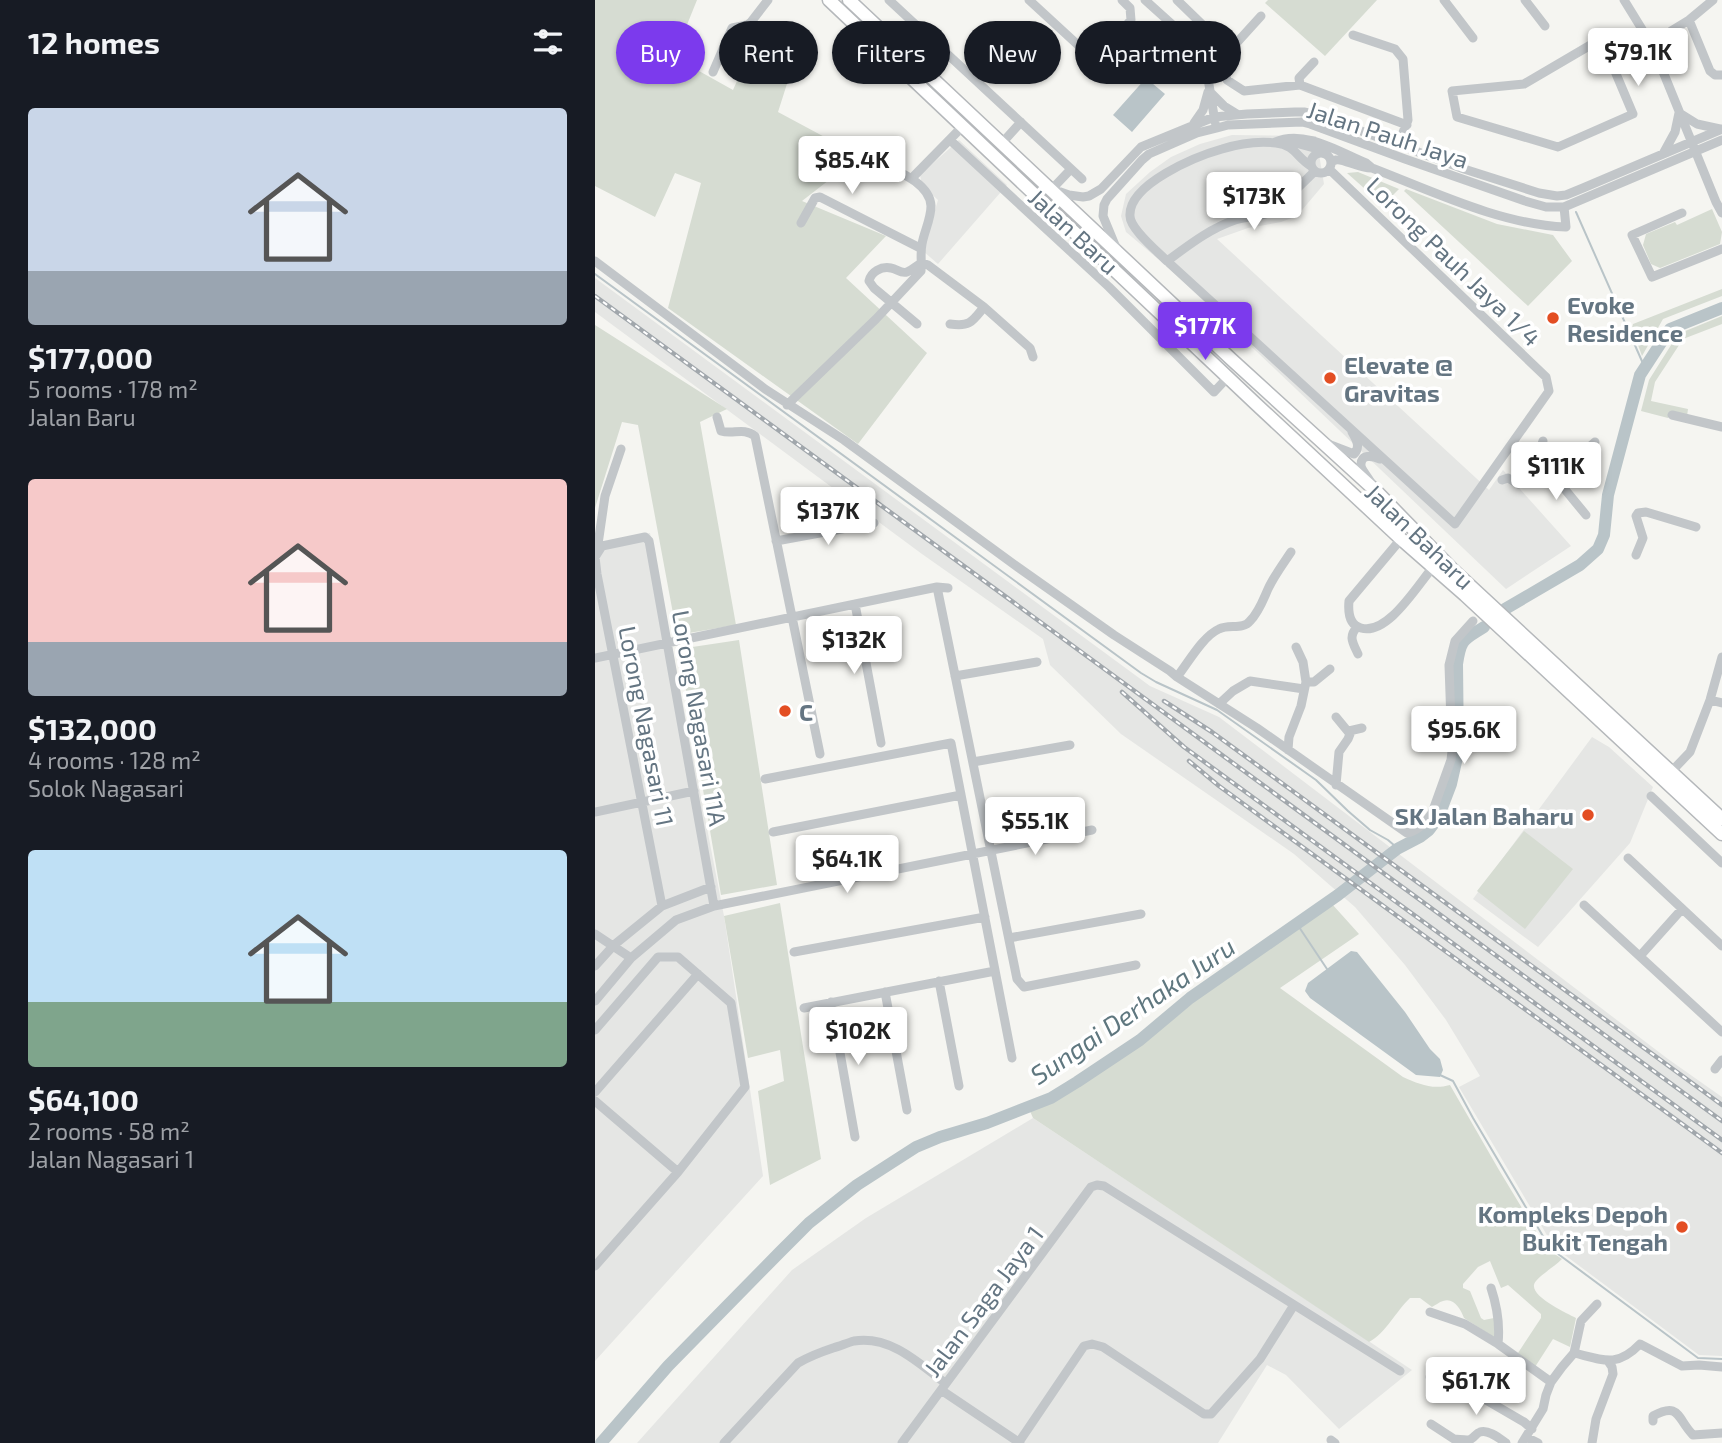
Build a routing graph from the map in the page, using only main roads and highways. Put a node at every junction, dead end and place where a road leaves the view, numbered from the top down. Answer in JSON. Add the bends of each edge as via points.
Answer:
{"nodes":[{"id":1,"x":829,"y":0,"type":"edge"},
{"id":2,"x":852,"y":2,"type":"edge"},
{"id":3,"x":1118,"y":253,"type":"joint"},
{"id":4,"x":1443,"y":570,"type":"junction"},
{"id":5,"x":1526,"y":644,"type":"junction"},
{"id":6,"x":1722,"y":819,"type":"edge"},
{"id":7,"x":1722,"y":834,"type":"edge"}],
"edges":[{"from":1,"to":4,"type":"highway","name":"Jalan Baru","via":[[1401,539]]},
{"from":2,"to":3,"type":"highway","name":"Jalan Baru"},
{"from":3,"to":4,"type":"highway","name":"Jalan Baharu","via":[[1378,493]]},
{"from":4,"to":5,"type":"highway","name":"Jalan Baharu"},
{"from":5,"to":6,"type":"highway","name":"Jalan Baharu"},
{"from":5,"to":7,"type":"highway","name":"Jalan Baharu"}]}
